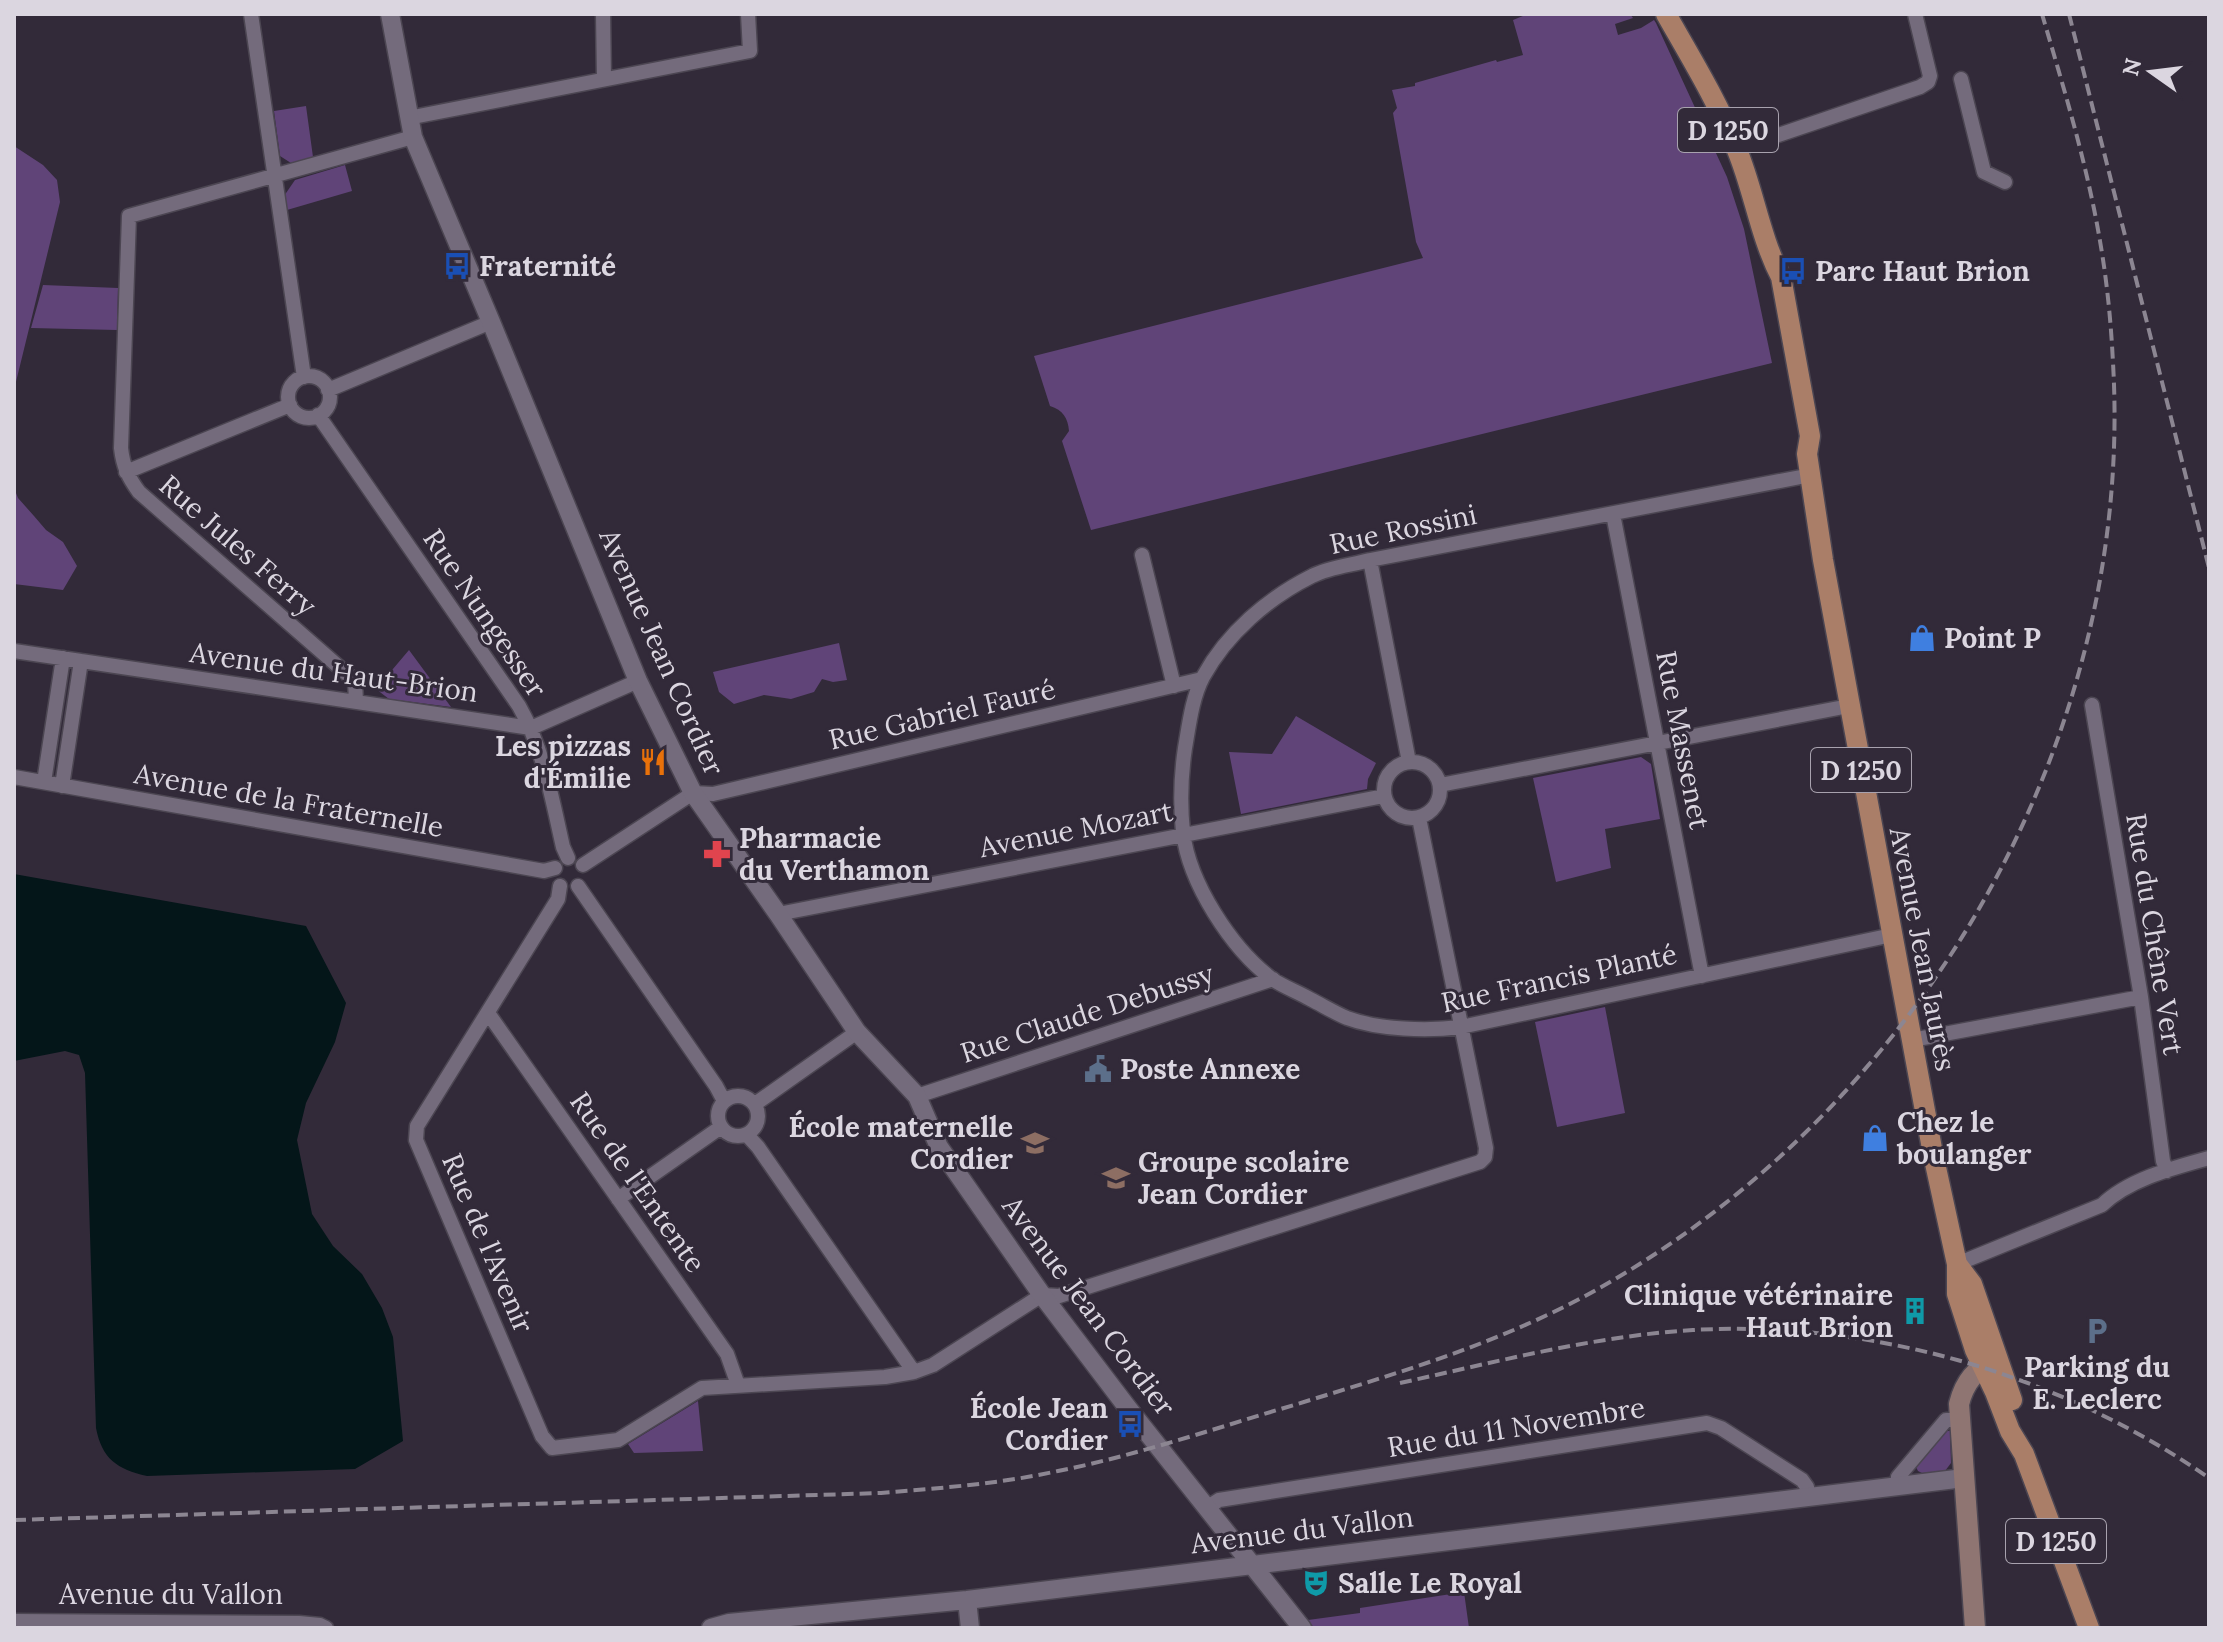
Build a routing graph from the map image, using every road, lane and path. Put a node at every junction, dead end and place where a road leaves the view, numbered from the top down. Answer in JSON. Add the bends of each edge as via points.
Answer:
{"nodes":[{"id":1,"x":251,"y":14,"type":"edge"},
{"id":2,"x":390,"y":14,"type":"edge"},
{"id":3,"x":603,"y":14,"type":"edge"},
{"id":4,"x":748,"y":14,"type":"edge"},
{"id":5,"x":1666,"y":14,"type":"edge"},
{"id":6,"x":1915,"y":14,"type":"edge"},
{"id":7,"x":604,"y":79,"type":"junction"},
{"id":8,"x":1961,"y":79,"type":"dead end"},
{"id":9,"x":408,"y":118,"type":"junction"},
{"id":10,"x":413,"y":137,"type":"junction"},
{"id":11,"x":1737,"y":149,"type":"junction"},
{"id":12,"x":274,"y":177,"type":"junction"},
{"id":13,"x":2005,"y":182,"type":"dead end"},
{"id":14,"x":491,"y":322,"type":"junction"},
{"id":15,"x":304,"y":377,"type":"junction"},
{"id":16,"x":328,"y":390,"type":"junction"},
{"id":17,"x":290,"y":405,"type":"junction"},
{"id":18,"x":318,"y":415,"type":"junction"},
{"id":19,"x":126,"y":472,"type":"junction"},
{"id":20,"x":1811,"y":475,"type":"junction"},
{"id":21,"x":1613,"y":514,"type":"junction"},
{"id":22,"x":1142,"y":555,"type":"dead end"},
{"id":23,"x":1370,"y":560,"type":"junction"},
{"id":24,"x":14,"y":651,"type":"edge"},
{"id":25,"x":63,"y":658,"type":"junction"},
{"id":26,"x":81,"y":661,"type":"junction"},
{"id":27,"x":1202,"y":679,"type":"junction"},
{"id":28,"x":638,"y":681,"type":"junction"},
{"id":29,"x":1174,"y":686,"type":"junction"},
{"id":30,"x":356,"y":701,"type":"junction"},
{"id":31,"x":2092,"y":705,"type":"dead end"},
{"id":32,"x":1849,"y":706,"type":"junction"},
{"id":33,"x":531,"y":728,"type":"junction"},
{"id":34,"x":1658,"y":743,"type":"junction"},
{"id":35,"x":1409,"y":762,"type":"junction"},
{"id":36,"x":14,"y":777,"type":"edge"},
{"id":37,"x":44,"y":782,"type":"junction"},
{"id":38,"x":1440,"y":785,"type":"junction"},
{"id":39,"x":62,"y":786,"type":"junction"},
{"id":40,"x":693,"y":793,"type":"junction"},
{"id":41,"x":1384,"y":796,"type":"junction"},
{"id":42,"x":1419,"y":818,"type":"junction"},
{"id":43,"x":1183,"y":834,"type":"junction"},
{"id":44,"x":568,"y":858,"type":"junction"},
{"id":45,"x":583,"y":865,"type":"junction"},
{"id":46,"x":555,"y":868,"type":"junction"},
{"id":47,"x":560,"y":886,"type":"junction"},
{"id":48,"x":578,"y":886,"type":"junction"},
{"id":49,"x":778,"y":914,"type":"junction"},
{"id":50,"x":1892,"y":935,"type":"junction"},
{"id":51,"x":1702,"y":976,"type":"junction"},
{"id":52,"x":1273,"y":979,"type":"junction"},
{"id":53,"x":2141,"y":997,"type":"junction"},
{"id":54,"x":488,"y":1013,"type":"junction"},
{"id":55,"x":1461,"y":1027,"type":"junction"},
{"id":56,"x":857,"y":1032,"type":"junction"},
{"id":57,"x":1912,"y":1040,"type":"junction"},
{"id":58,"x":917,"y":1096,"type":"junction"},
{"id":59,"x":724,"y":1101,"type":"junction"},
{"id":60,"x":755,"y":1104,"type":"junction"},
{"id":61,"x":721,"y":1127,"type":"junction"},
{"id":62,"x":747,"y":1135,"type":"junction"},
{"id":63,"x":2209,"y":1158,"type":"edge"},
{"id":64,"x":2167,"y":1171,"type":"junction"},
{"id":65,"x":618,"y":1199,"type":"junction"},
{"id":66,"x":1957,"y":1264,"type":"junction"},
{"id":67,"x":1042,"y":1295,"type":"junction"},
{"id":68,"x":1990,"y":1363,"type":"junction"},
{"id":69,"x":914,"y":1372,"type":"junction"},
{"id":70,"x":738,"y":1385,"type":"junction"},
{"id":71,"x":1960,"y":1420,"type":"junction"},
{"id":72,"x":1964,"y":1478,"type":"junction"},
{"id":73,"x":1899,"y":1486,"type":"junction"},
{"id":74,"x":1808,"y":1496,"type":"junction"},
{"id":75,"x":1208,"y":1507,"type":"junction"},
{"id":76,"x":1253,"y":1565,"type":"junction"},
{"id":77,"x":967,"y":1600,"type":"junction"},
{"id":78,"x":14,"y":1621,"type":"edge"},
{"id":79,"x":326,"y":1628,"type":"edge"},
{"id":80,"x":711,"y":1628,"type":"edge"},
{"id":81,"x":970,"y":1628,"type":"edge"},
{"id":82,"x":1302,"y":1628,"type":"edge"},
{"id":83,"x":1975,"y":1628,"type":"edge"},
{"id":84,"x":2089,"y":1628,"type":"edge"}],
"edges":[{"from":1,"to":12,"type":"street"},
{"from":2,"to":9,"type":"street","name":"Avenue Jean Cordier"},
{"from":3,"to":7,"type":"street"},
{"from":4,"to":7,"type":"street","via":[[750,51]]},
{"from":5,"to":11,"type":"main road","name":"Avenue Jean Jaurès","number":"D 1250"},
{"from":6,"to":11,"type":"street","via":[[1928,82]]},
{"from":7,"to":9,"type":"street"},
{"from":8,"to":13,"type":"street","via":[[1984,172]]},
{"from":9,"to":10,"type":"street","name":"Avenue Jean Cordier"},
{"from":10,"to":12,"type":"street"},
{"from":10,"to":14,"type":"street","name":"Avenue Jean Cordier"},
{"from":11,"to":20,"type":"main road","name":"Avenue Jean Jaurès","number":"D 1250","via":[[1769,255],[1798,438]]},
{"from":12,"to":15,"type":"street"},
{"from":12,"to":19,"type":"street","name":"Rue Jules Ferry","via":[[129,216],[121,448]]},
{"from":14,"to":16,"type":"street"},
{"from":14,"to":28,"type":"street","name":"Avenue Jean Cordier"},
{"from":15,"to":16,"type":"street","via":[[321,381]]},
{"from":15,"to":17,"type":"street","via":[[292,385]]},
{"from":16,"to":18,"type":"street","via":[[327,407]]},
{"from":17,"to":18,"type":"street","via":[[305,418]]},
{"from":17,"to":19,"type":"street"},
{"from":18,"to":33,"type":"street","name":"Rue Nungesser"},
{"from":19,"to":30,"type":"street","name":"Rue Jules Ferry","via":[[139,492],[355,681]]},
{"from":20,"to":21,"type":"street","name":"Rue Rossini"},
{"from":20,"to":32,"type":"main road","name":"Avenue Jean Jaurès","number":"D 1250"},
{"from":21,"to":23,"type":"street","name":"Rue Rossini"},
{"from":21,"to":34,"type":"street","name":"Rue Massenet"},
{"from":22,"to":29,"type":"street"},
{"from":23,"to":27,"type":"street","name":"Rue Rossini","via":[[1315,574],[1285,591],[1248,619]]},
{"from":23,"to":35,"type":"street"},
{"from":24,"to":25,"type":"street","name":"Avenue du Haut-Brion"},
{"from":25,"to":26,"type":"street","name":"Avenue du Haut-Brion"},
{"from":25,"to":37,"type":"street"},
{"from":26,"to":30,"type":"street","name":"Avenue du Haut-Brion"},
{"from":26,"to":39,"type":"street"},
{"from":27,"to":29,"type":"street","name":"Rue Gabriel Fauré"},
{"from":27,"to":43,"type":"street","name":"Rue Rossini","via":[[1181,772]]},
{"from":28,"to":33,"type":"street"},
{"from":28,"to":40,"type":"street","name":"Avenue Jean Cordier"},
{"from":29,"to":40,"type":"street","name":"Rue Gabriel Fauré","via":[[713,794]]},
{"from":30,"to":33,"type":"street","name":"Avenue du Haut-Brion"},
{"from":31,"to":53,"type":"street","name":"Rue du Chêne Vert"},
{"from":32,"to":34,"type":"street"},
{"from":32,"to":50,"type":"main road","name":"Avenue Jean Jaurès","number":"D 1250"},
{"from":33,"to":44,"type":"street","name":"Rue Nungesser"},
{"from":34,"to":38,"type":"street"},
{"from":34,"to":51,"type":"street","name":"Rue Massenet"},
{"from":35,"to":38,"type":"street","via":[[1425,765]]},
{"from":35,"to":41,"type":"street","via":[[1386,778]]},
{"from":36,"to":37,"type":"street","name":"Avenue de la Fraternelle"},
{"from":37,"to":39,"type":"street","name":"Avenue de la Fraternelle"},
{"from":38,"to":42,"type":"street","via":[[1433,809]]},
{"from":39,"to":46,"type":"street","name":"Avenue de la Fraternelle","via":[[544,871]]},
{"from":40,"to":45,"type":"street"},
{"from":40,"to":49,"type":"street","name":"Avenue Jean Cordier"},
{"from":41,"to":42,"type":"street","via":[[1393,812]]},
{"from":41,"to":43,"type":"street","name":"Avenue Mozart"},
{"from":42,"to":55,"type":"street"},
{"from":43,"to":49,"type":"street","name":"Avenue Mozart"},
{"from":43,"to":52,"type":"street","name":"Rue Francis Planté","via":[[1195,876],[1223,926]]},
{"from":44,"to":45,"type":"street"},
{"from":44,"to":46,"type":"street"},
{"from":45,"to":48,"type":"street"},
{"from":46,"to":47,"type":"street"},
{"from":47,"to":48,"type":"street"},
{"from":47,"to":54,"type":"street","name":"Rue de l'Avenir","via":[[558,899]]},
{"from":48,"to":59,"type":"street"},
{"from":49,"to":56,"type":"street","name":"Avenue Jean Cordier"},
{"from":50,"to":51,"type":"street","name":"Rue Francis Planté"},
{"from":50,"to":57,"type":"main road","name":"Avenue Jean Jaurès","number":"D 1250"},
{"from":51,"to":55,"type":"street","name":"Rue Francis Planté"},
{"from":52,"to":55,"type":"street","name":"Rue Francis Planté","via":[[1349,1019],[1431,1031]]},
{"from":52,"to":58,"type":"street","name":"Rue Claude Debussy"},
{"from":53,"to":57,"type":"street"},
{"from":53,"to":64,"type":"street","name":"Rue du Chêne Vert"},
{"from":54,"to":65,"type":"street","name":"Rue de l'Entente"},
{"from":54,"to":70,"type":"street","name":"Rue de l'Avenir","via":[[417,1126],[416,1140],[542,1436],[552,1448],[618,1440],[702,1388]]},
{"from":55,"to":67,"type":"street","via":[[1486,1148],[1480,1162],[1059,1296]]},
{"from":56,"to":58,"type":"street","name":"Avenue Jean Cordier"},
{"from":56,"to":60,"type":"street"},
{"from":57,"to":66,"type":"main road","name":"Avenue Jean Jaurès","number":"D 1250"},
{"from":58,"to":67,"type":"street","name":"Avenue Jean Cordier","via":[[939,1147]]},
{"from":59,"to":60,"type":"street","via":[[737,1096]]},
{"from":59,"to":61,"type":"street","via":[[718,1114]]},
{"from":60,"to":62,"type":"street","via":[[757,1124]]},
{"from":61,"to":62,"type":"street","via":[[736,1137]]},
{"from":61,"to":65,"type":"street"},
{"from":62,"to":69,"type":"street"},
{"from":63,"to":64,"type":"street"},
{"from":64,"to":66,"type":"street","via":[[2115,1193],[2102,1205]]},
{"from":65,"to":70,"type":"street","name":"Rue de l'Entente","via":[[727,1354]]},
{"from":66,"to":68,"type":"main road","name":"Avenue Jean Jaurès","number":"D 1250","via":[[1972,1284]]},
{"from":67,"to":69,"type":"street"},
{"from":67,"to":75,"type":"street","name":"Avenue Jean Cordier"},
{"from":68,"to":71,"type":"main road","via":[[1963,1389]]},
{"from":68,"to":84,"type":"main road","name":"Avenue Jean Jaurès","number":"D 1250","via":[[1995,1392]]},
{"from":69,"to":70,"type":"street"},
{"from":71,"to":72,"type":"main road"},
{"from":71,"to":73,"type":"street","via":[[1946,1420],[1937,1429],[1898,1477]]},
{"from":72,"to":73,"type":"street","name":"Avenue du Vallon"},
{"from":72,"to":83,"type":"main road"},
{"from":73,"to":74,"type":"street","name":"Avenue du Vallon"},
{"from":74,"to":75,"type":"street","name":"Rue du 11 Novembre","via":[[1802,1480],[1707,1423],[1219,1500]]},
{"from":74,"to":76,"type":"street","name":"Avenue du Vallon"},
{"from":75,"to":76,"type":"street","name":"Avenue Jean Cordier"},
{"from":76,"to":77,"type":"street","name":"Avenue du Vallon"},
{"from":76,"to":82,"type":"street","name":"Avenue Jean Cordier"},
{"from":77,"to":80,"type":"street","name":"Avenue du Vallon"},
{"from":77,"to":81,"type":"street"},
{"from":78,"to":79,"type":"street","name":"Avenue du Vallon","via":[[299,1623]]}]}
